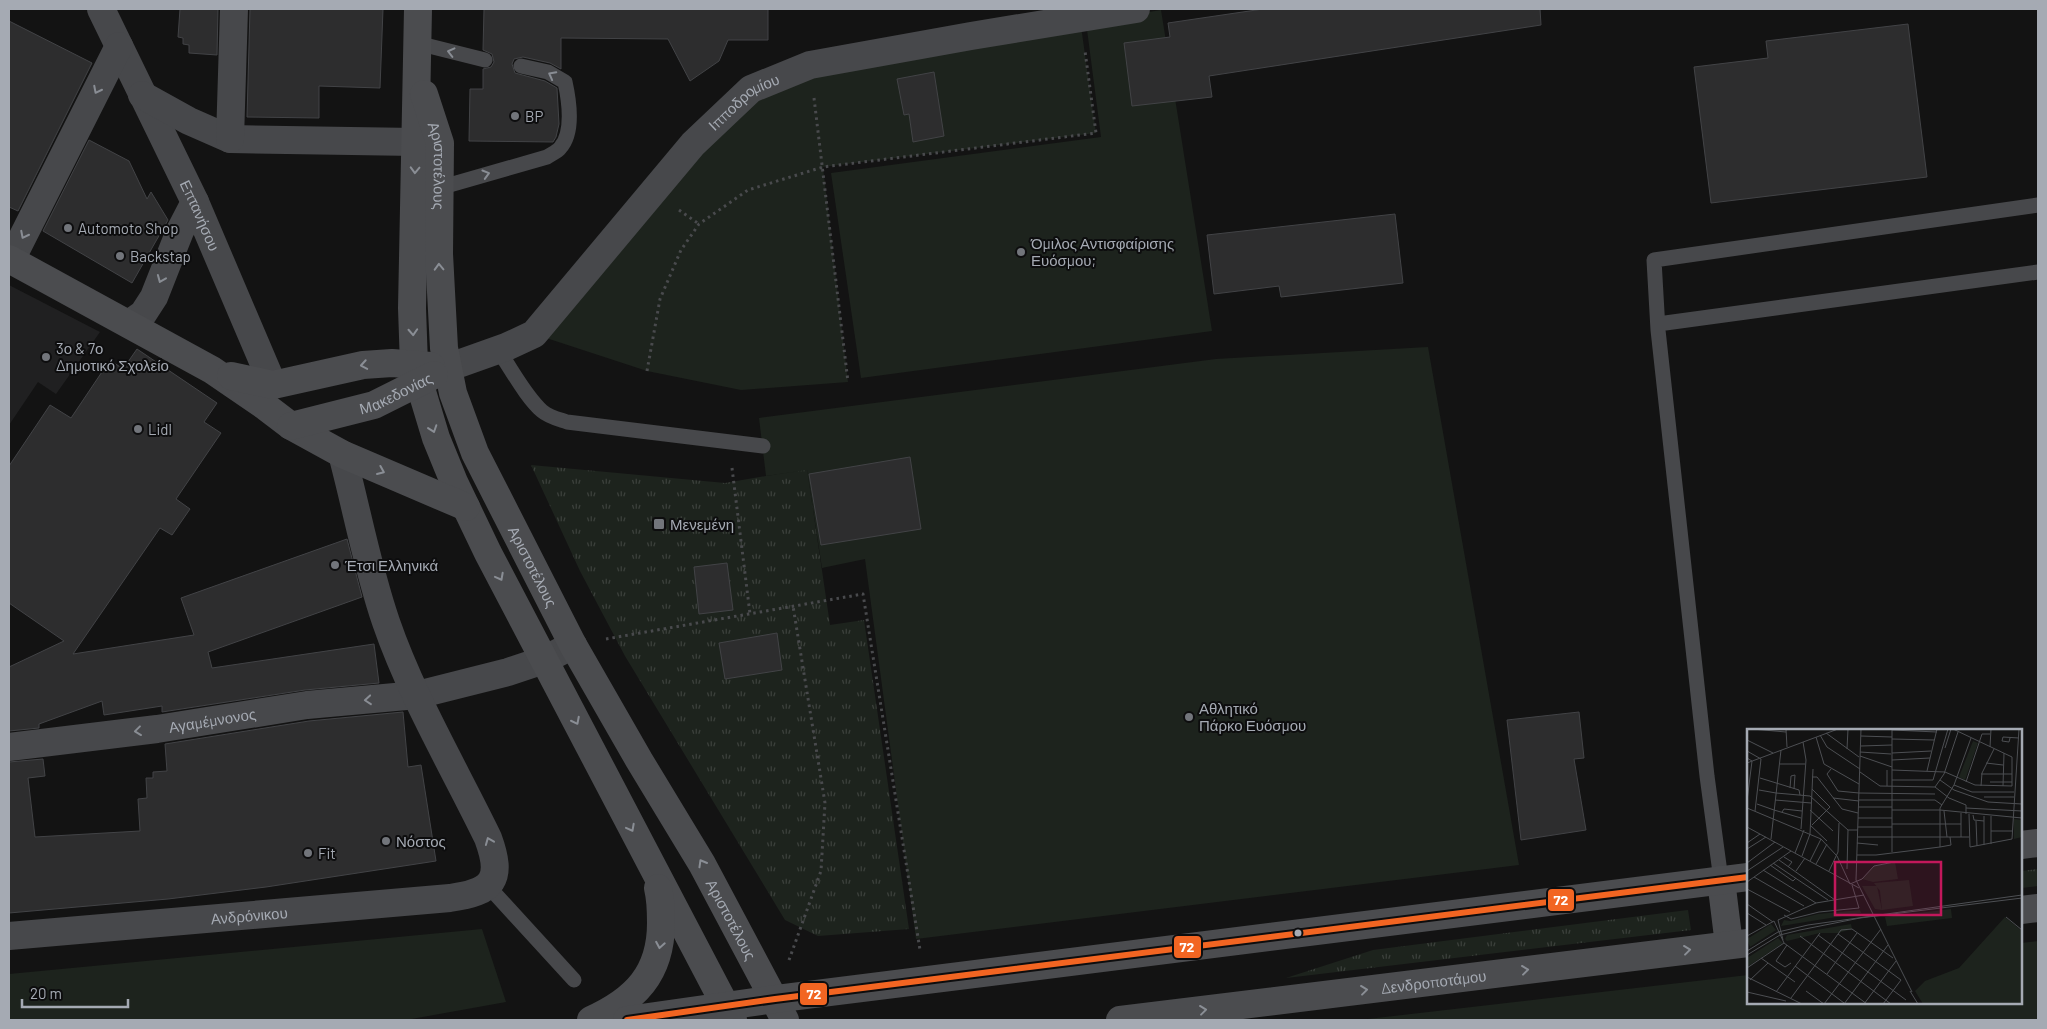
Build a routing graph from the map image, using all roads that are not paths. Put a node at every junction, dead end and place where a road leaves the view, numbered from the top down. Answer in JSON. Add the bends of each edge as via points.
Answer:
{"nodes":[{"id":1,"x":101,"y":9,"type":"edge"},
{"id":2,"x":234,"y":9,"type":"edge"},
{"id":3,"x":418,"y":9,"type":"edge"},
{"id":4,"x":1136,"y":9,"type":"edge"},
{"id":5,"x":119,"y":46,"type":"junction"},
{"id":6,"x":417,"y":56,"type":"junction"},
{"id":7,"x":485,"y":60,"type":"dead end"},
{"id":8,"x":521,"y":66,"type":"dead end"},
{"id":9,"x":142,"y":95,"type":"junction"},
{"id":10,"x":230,"y":139,"type":"junction"},
{"id":11,"x":416,"y":142,"type":"junction"},
{"id":12,"x":439,"y":188,"type":"junction"},
{"id":13,"x":194,"y":202,"type":"junction"},
{"id":14,"x":2038,"y":205,"type":"edge"},
{"id":15,"x":10,"y":260,"type":"edge"},
{"id":16,"x":2038,"y":272,"type":"edge"},
{"id":17,"x":128,"y":324,"type":"junction"},
{"id":18,"x":1658,"y":324,"type":"junction"},
{"id":19,"x":498,"y":350,"type":"junction"},
{"id":20,"x":447,"y":368,"type":"junction"},
{"id":21,"x":212,"y":370,"type":"junction"},
{"id":22,"x":416,"y":374,"type":"junction"},
{"id":23,"x":273,"y":385,"type":"junction"},
{"id":24,"x":290,"y":426,"type":"junction"},
{"id":25,"x":763,"y":446,"type":"dead end"},
{"id":26,"x":342,"y":454,"type":"junction"},
{"id":27,"x":466,"y":507,"type":"junction"},
{"id":28,"x":573,"y":645,"type":"junction"},
{"id":29,"x":544,"y":660,"type":"junction"},
{"id":30,"x":417,"y":695,"type":"junction"},
{"id":31,"x":9,"y":747,"type":"edge"},
{"id":32,"x":2038,"y":843,"type":"edge"},
{"id":33,"x":2022,"y":845,"type":"edge"},
{"id":34,"x":650,"y":863,"type":"junction"},
{"id":35,"x":1747,"y":877,"type":"edge"},
{"id":36,"x":1721,"y":880,"type":"junction"},
{"id":37,"x":488,"y":886,"type":"junction"},
{"id":38,"x":2038,"y":908,"type":"edge"},
{"id":39,"x":2022,"y":910,"type":"edge"},
{"id":40,"x":9,"y":936,"type":"edge"},
{"id":41,"x":1739,"y":944,"type":"edge"},
{"id":42,"x":574,"y":980,"type":"dead end"},
{"id":43,"x":780,"y":1009,"type":"edge"},
{"id":44,"x":729,"y":1013,"type":"edge"},
{"id":45,"x":591,"y":1020,"type":"edge"},
{"id":46,"x":628,"y":1020,"type":"edge"},
{"id":47,"x":1120,"y":1020,"type":"edge"}],
"edges":[{"from":1,"to":5,"type":"street","name":"Επτανήσου"},
{"from":2,"to":10,"type":"street"},
{"from":3,"to":6,"type":"main road","name":"Αριστοτέλους"},
{"from":4,"to":19,"type":"street","name":"Ιπποδρομίου","via":[[810,65],[752,89],[693,144],[534,334]]},
{"from":5,"to":9,"type":"street","name":"Επτανήσου"},
{"from":5,"to":15,"type":"street","one_way":true},
{"from":7,"to":6,"type":"lane","one_way":true},
{"from":6,"to":11,"type":"main road","name":"Αριστοτέλους"},
{"from":6,"to":12,"type":"main road","name":"Αριστοτέλους","via":[[440,143]]},
{"from":12,"to":8,"type":"lane","one_way":true,"via":[[547,157],[561,148],[568,132],[570,101],[565,82],[548,72]]},
{"from":9,"to":10,"type":"street"},
{"from":9,"to":13,"type":"street","name":"Επτανήσου"},
{"from":10,"to":11,"type":"street"},
{"from":11,"to":22,"type":"main road","name":"Αριστοτέλους","one_way":true,"via":[[412,308]]},
{"from":20,"to":12,"type":"main road","name":"Αριστοτέλους","one_way":true,"via":[[440,287]]},
{"from":13,"to":17,"type":"street","one_way":true,"via":[[154,297],[143,314]]},
{"from":13,"to":23,"type":"street","name":"Επτανήσου"},
{"from":14,"to":18,"type":"lane","via":[[1654,260]]},
{"from":15,"to":17,"type":"main road","name":"Μακεδονίας"},
{"from":16,"to":18,"type":"lane"},
{"from":17,"to":21,"type":"main road","name":"Μακεδονίας"},
{"from":18,"to":36,"type":"lane"},
{"from":19,"to":20,"type":"street","name":"Ιπποδρομίου"},
{"from":19,"to":25,"type":"lane","via":[[532,400],[554,418]]},
{"from":20,"to":22,"type":"main road","name":"Μακεδονίας"},
{"from":20,"to":28,"type":"main road","name":"Αριστοτέλους","via":[[455,402],[474,453]]},
{"from":21,"to":23,"type":"main road","name":"Μακεδονίας"},
{"from":21,"to":24,"type":"main road","name":"Μακεδονίας"},
{"from":22,"to":23,"type":"main road","name":"Μακεδονίας","one_way":true,"via":[[392,363],[363,364]]},
{"from":22,"to":24,"type":"main road","name":"Μακεδονίας","via":[[374,405]]},
{"from":22,"to":27,"type":"main road","name":"Αριστοτέλους","one_way":true,"via":[[436,438]]},
{"from":23,"to":24,"type":"main road","name":"Επτανήσου"},
{"from":24,"to":26,"type":"main road"},
{"from":26,"to":27,"type":"main road","one_way":true},
{"from":26,"to":30,"type":"street","via":[[386,623]]},
{"from":27,"to":29,"type":"main road","name":"Αριστοτέλους","one_way":true},
{"from":28,"to":29,"type":"street","name":"Αγαμέμνονος"},
{"from":43,"to":28,"type":"main road","name":"Αριστοτέλους","one_way":true,"via":[[702,864]]},
{"from":29,"to":30,"type":"street","name":"Αγαμέμνονος"},
{"from":29,"to":34,"type":"main road","name":"Αριστοτέλους","one_way":true},
{"from":30,"to":31,"type":"street","name":"Αγαμέμνονος","one_way":true,"via":[[307,705],[157,729]]},
{"from":37,"to":30,"type":"street","one_way":true,"via":[[496,867],[488,838]]},
{"from":32,"to":33,"type":"main road"},
{"from":34,"to":44,"type":"main road","name":"Αριστοτέλους"},
{"from":34,"to":45,"type":"main road","one_way":true,"via":[[660,900],[658,954],[646,980],[633,994],[612,1010]]},
{"from":35,"to":36,"type":"main road"},
{"from":36,"to":41,"type":"main road"},
{"from":36,"to":43,"type":"main road","via":[[925,980]]},
{"from":37,"to":40,"type":"street","name":"Ανδρόνικου","via":[[475,894],[450,898]]},
{"from":37,"to":42,"type":"lane"},
{"from":38,"to":39,"type":"main road"},
{"from":47,"to":41,"type":"main road","name":"Δενδροποτάμου","one_way":true},
{"from":43,"to":44,"type":"main road"},
{"from":44,"to":46,"type":"main road"}]}
